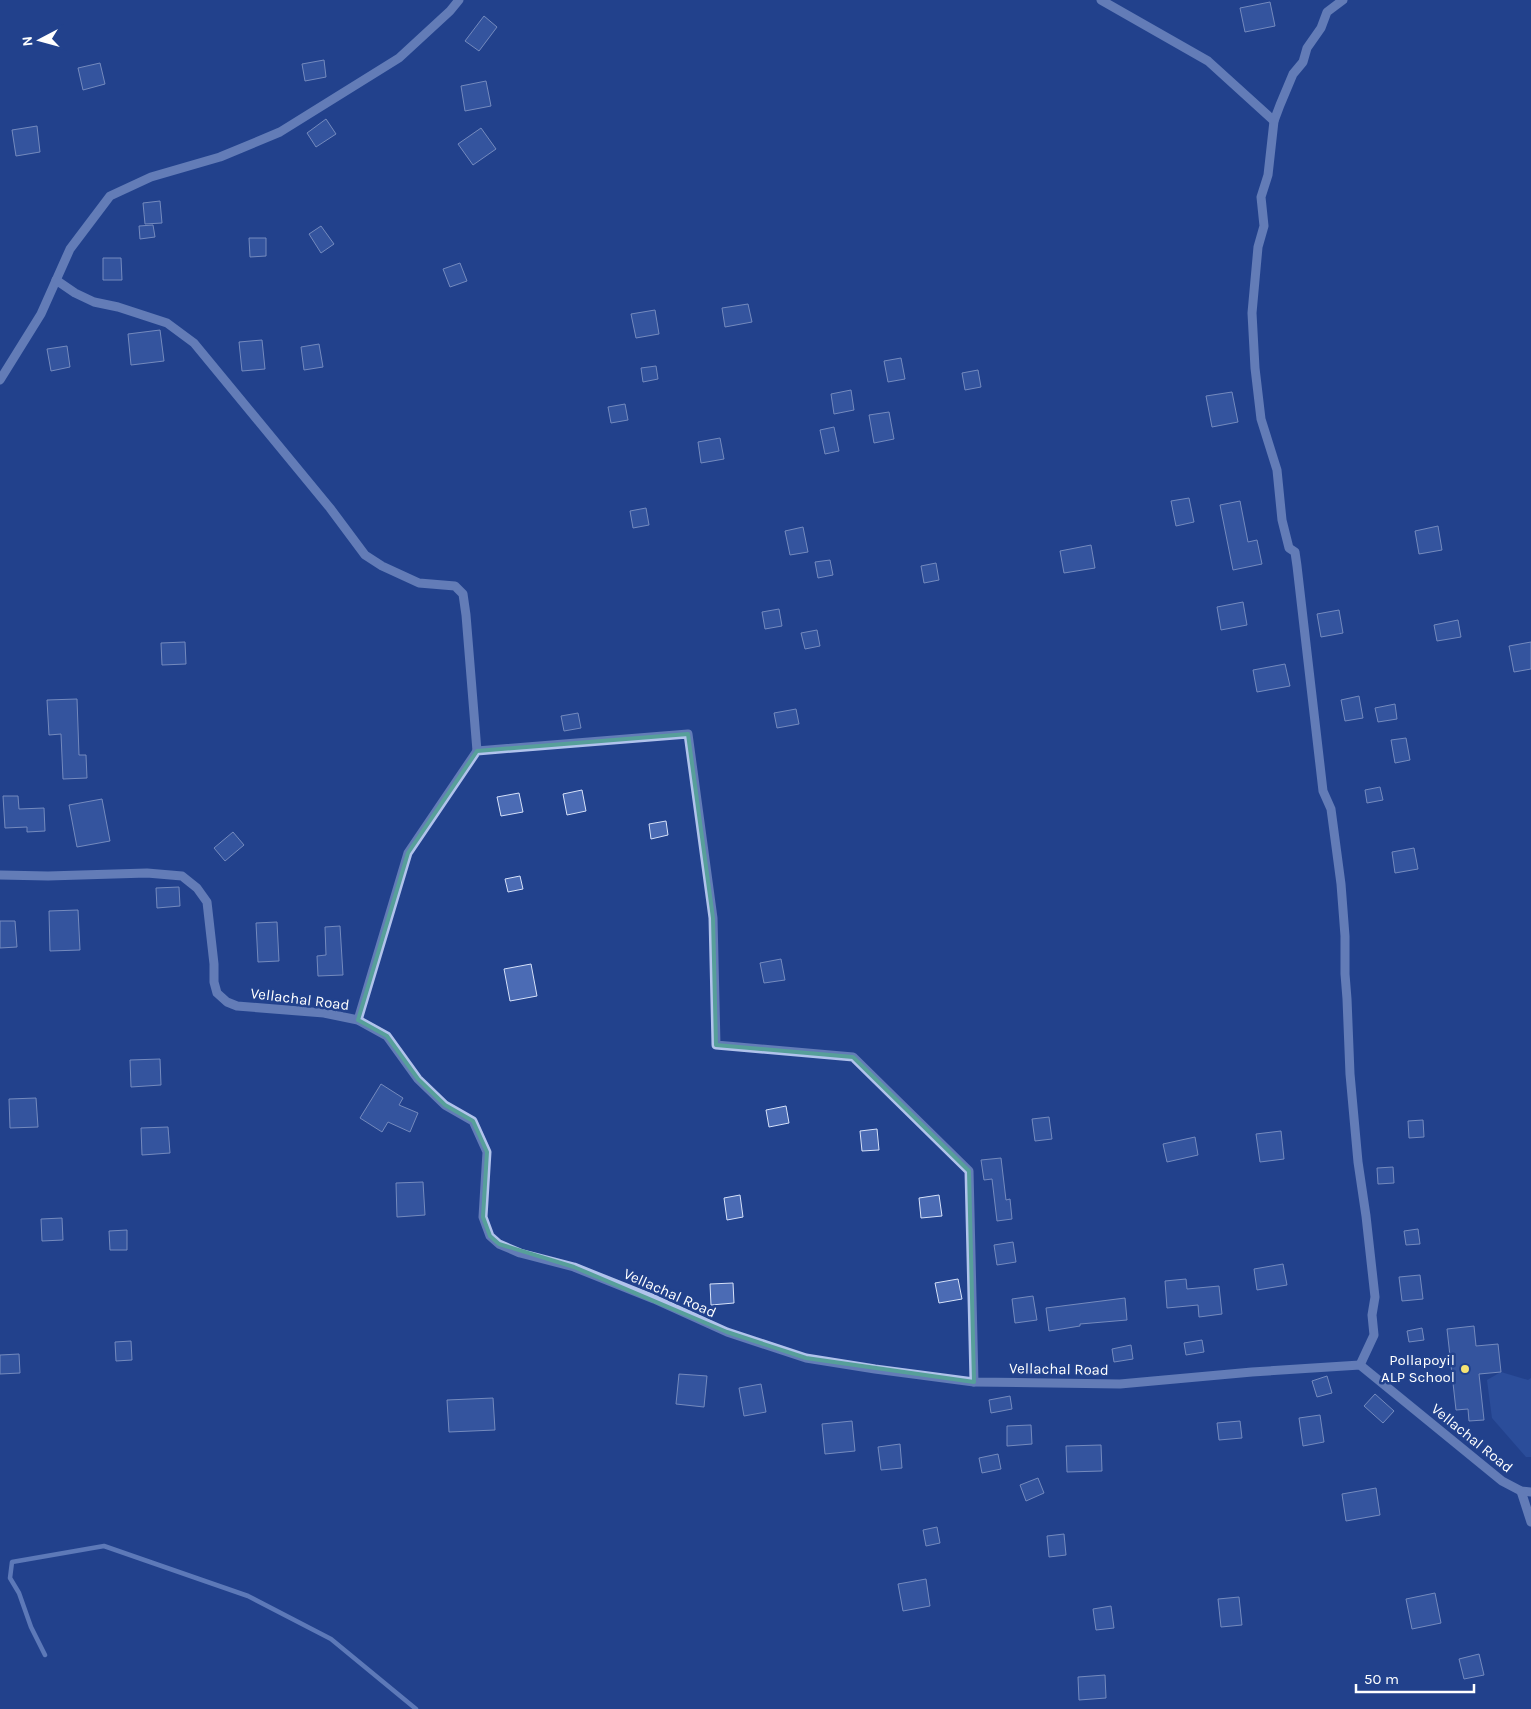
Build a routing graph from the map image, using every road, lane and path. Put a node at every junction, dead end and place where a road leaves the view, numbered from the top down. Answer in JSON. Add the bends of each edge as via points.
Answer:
{"nodes":[{"id":1,"x":460,"y":0,"type":"edge"},
{"id":2,"x":1101,"y":0,"type":"edge"},
{"id":3,"x":1343,"y":0,"type":"edge"},
{"id":4,"x":1274,"y":121,"type":"junction"},
{"id":5,"x":56,"y":280,"type":"junction"},
{"id":6,"x":0,"y":380,"type":"edge"},
{"id":7,"x":477,"y":751,"type":"junction"},
{"id":8,"x":0,"y":875,"type":"edge"},
{"id":9,"x":358,"y":1020,"type":"junction"},
{"id":10,"x":1360,"y":1366,"type":"junction"},
{"id":11,"x":974,"y":1382,"type":"junction"},
{"id":12,"x":1521,"y":1491,"type":"junction"},
{"id":13,"x":1531,"y":1492,"type":"edge"},
{"id":14,"x":1531,"y":1522,"type":"edge"}],
"edges":[{"from":1,"to":5,"type":"street","via":[[398,58],[280,132],[220,157],[151,176],[110,196],[70,249]]},
{"from":2,"to":4,"type":"street","via":[[1208,61]]},
{"from":3,"to":4,"type":"street","via":[[1327,12],[1303,62],[1293,74]]},
{"from":4,"to":10,"type":"street","via":[[1268,175],[1261,197],[1264,226],[1258,247],[1252,313],[1255,368],[1261,418],[1277,470],[1282,520],[1289,548],[1295,552],[1322,791],[1331,809],[1341,884],[1350,1074],[1375,1297],[1372,1315],[1374,1335]]},
{"from":5,"to":6,"type":"street","via":[[41,314]]},
{"from":5,"to":7,"type":"street","via":[[94,302],[167,323],[194,343],[365,555],[419,583],[455,586],[463,594]]},
{"from":7,"to":9,"type":"street","via":[[408,853]]},
{"from":7,"to":11,"type":"street","via":[[688,734],[713,918],[716,1045],[853,1056],[969,1171]]},
{"from":8,"to":9,"type":"street","name":"Vellachal Road","via":[[147,873],[182,876],[207,902],[217,994],[237,1006],[324,1013]]},
{"from":9,"to":11,"type":"street","name":"Vellachal Road","via":[[387,1036],[418,1079],[445,1104],[473,1120],[487,1152],[483,1217],[490,1236],[499,1244],[574,1267],[727,1332],[806,1358]]},
{"from":10,"to":11,"type":"street","name":"Vellachal Road","via":[[1120,1384]]},
{"from":10,"to":12,"type":"street","name":"Vellachal Road","via":[[1502,1481]]},
{"from":12,"to":13,"type":"street","name":"Vellachal Road"},
{"from":12,"to":14,"type":"street"}]}
